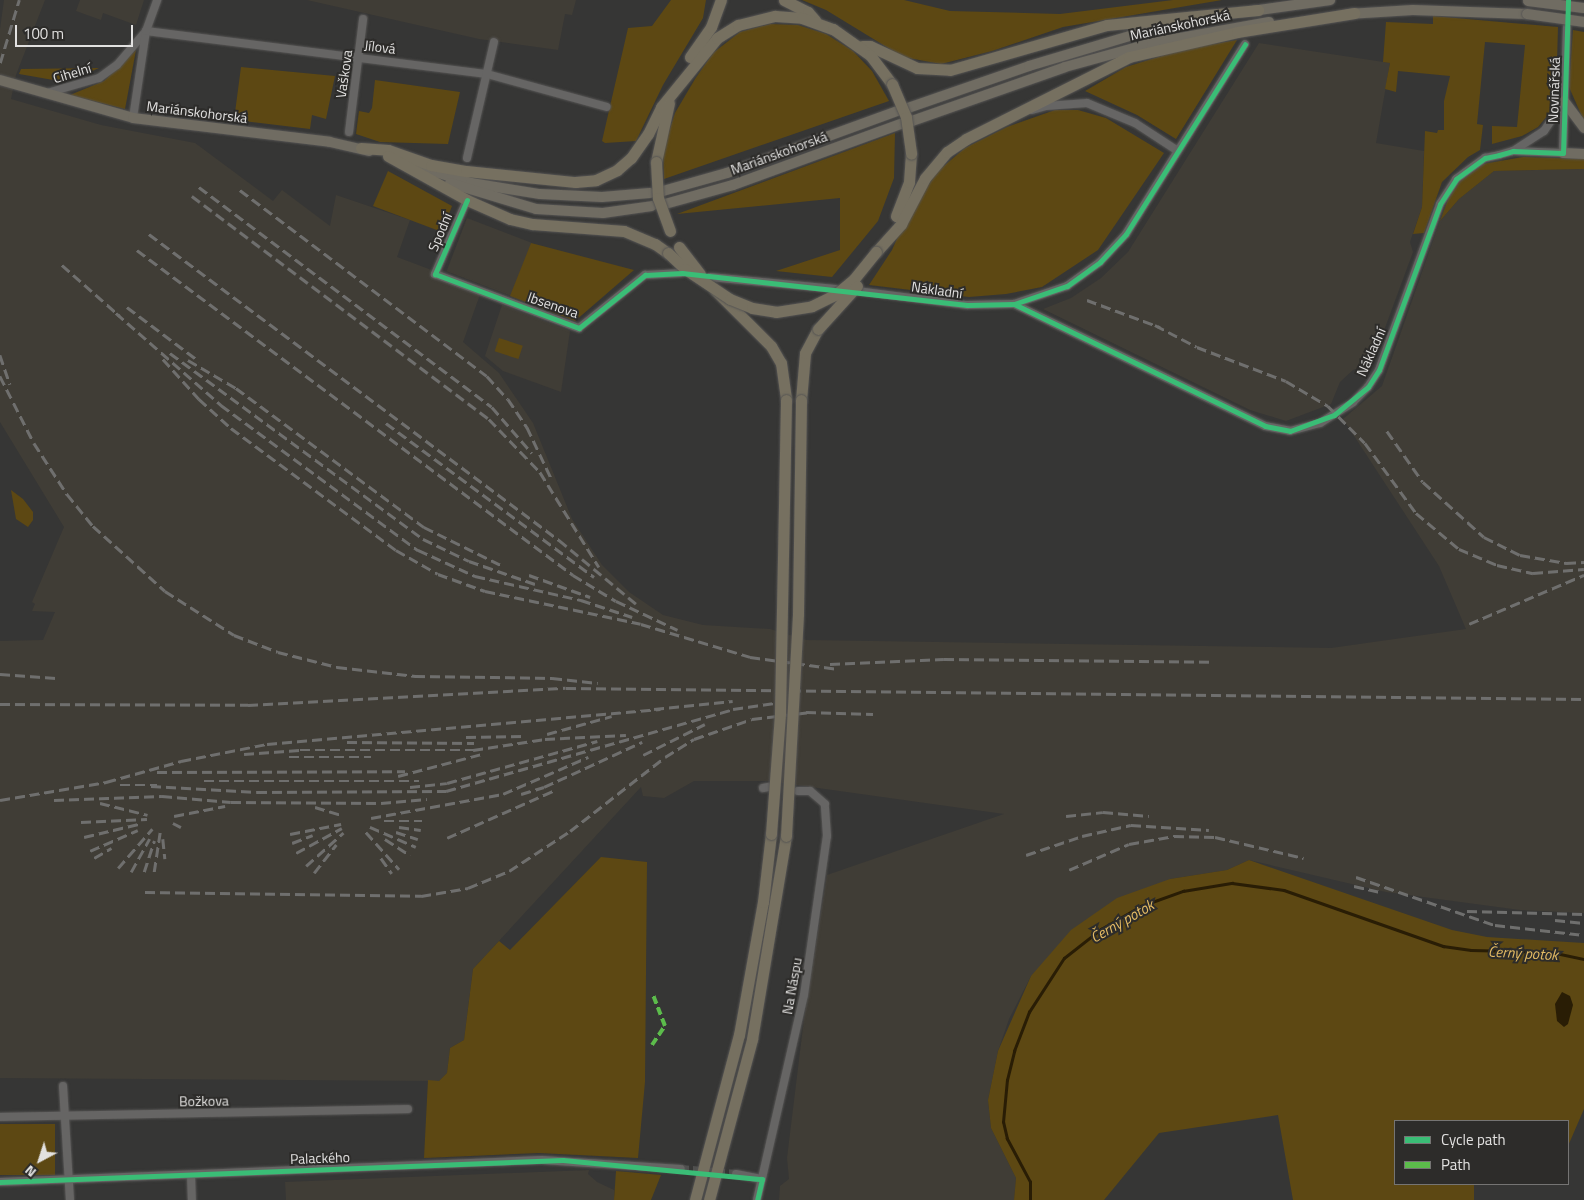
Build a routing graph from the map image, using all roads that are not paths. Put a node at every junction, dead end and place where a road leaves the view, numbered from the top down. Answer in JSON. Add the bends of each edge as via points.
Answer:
{"nodes":[{"id":1,"x":157,"y":0,"type":"edge"},
{"id":2,"x":721,"y":0,"type":"edge"},
{"id":3,"x":784,"y":0,"type":"edge"},
{"id":4,"x":1330,"y":0,"type":"edge"},
{"id":5,"x":1524,"y":0,"type":"edge"},
{"id":6,"x":1528,"y":1,"type":"edge"},
{"id":7,"x":1584,"y":8,"type":"edge"},
{"id":8,"x":1258,"y":10,"type":"junction"},
{"id":9,"x":1354,"y":13,"type":"junction"},
{"id":10,"x":363,"y":19,"type":"dead end"},
{"id":11,"x":816,"y":22,"type":"junction"},
{"id":12,"x":1584,"y":22,"type":"edge"},
{"id":13,"x":1567,"y":27,"type":"dead end"},
{"id":14,"x":146,"y":32,"type":"junction"},
{"id":15,"x":494,"y":42,"type":"dead end"},
{"id":16,"x":1245,"y":44,"type":"dead end"},
{"id":17,"x":864,"y":48,"type":"junction"},
{"id":18,"x":359,"y":57,"type":"junction"},
{"id":19,"x":487,"y":74,"type":"junction"},
{"id":20,"x":0,"y":80,"type":"edge"},
{"id":21,"x":46,"y":93,"type":"junction"},
{"id":22,"x":671,"y":95,"type":"junction"},
{"id":23,"x":1564,"y":101,"type":"junction"},
{"id":24,"x":607,"y":107,"type":"dead end"},
{"id":25,"x":908,"y":108,"type":"dead end"},
{"id":26,"x":898,"y":111,"type":"dead end"},
{"id":27,"x":1011,"y":117,"type":"junction"},
{"id":28,"x":133,"y":118,"type":"junction"},
{"id":29,"x":912,"y":120,"type":"dead end"},
{"id":30,"x":901,"y":124,"type":"dead end"},
{"id":31,"x":1584,"y":128,"type":"edge"},
{"id":32,"x":348,"y":132,"type":"dead end"},
{"id":33,"x":361,"y":148,"type":"junction"},
{"id":34,"x":1178,"y":151,"type":"junction"},
{"id":35,"x":1513,"y":152,"type":"junction"},
{"id":36,"x":1563,"y":153,"type":"junction"},
{"id":37,"x":1584,"y":154,"type":"edge"},
{"id":38,"x":391,"y":157,"type":"junction"},
{"id":39,"x":467,"y":158,"type":"dead end"},
{"id":40,"x":663,"y":191,"type":"dead end"},
{"id":41,"x":650,"y":193,"type":"dead end"},
{"id":42,"x":468,"y":200,"type":"junction"},
{"id":43,"x":665,"y":204,"type":"dead end"},
{"id":44,"x":652,"y":206,"type":"dead end"},
{"id":45,"x":876,"y":252,"type":"junction"},
{"id":46,"x":682,"y":273,"type":"dead end"},
{"id":47,"x":435,"y":274,"type":"joint"},
{"id":48,"x":710,"y":280,"type":"junction"},
{"id":49,"x":835,"y":289,"type":"dead end"},
{"id":50,"x":857,"y":291,"type":"dead end"},
{"id":51,"x":1014,"y":304,"type":"junction"},
{"id":52,"x":798,"y":791,"type":"dead end"},
{"id":53,"x":63,"y":1086,"type":"dead end"},
{"id":54,"x":408,"y":1109,"type":"dead end"},
{"id":55,"x":0,"y":1117,"type":"edge"},
{"id":56,"x":65,"y":1117,"type":"junction"},
{"id":57,"x":680,"y":1169,"type":"tunnel mouth"},
{"id":58,"x":736,"y":1174,"type":"tunnel mouth"},
{"id":59,"x":191,"y":1175,"type":"junction"},
{"id":60,"x":69,"y":1178,"type":"junction"},
{"id":61,"x":762,"y":1179,"type":"junction"},
{"id":62,"x":0,"y":1182,"type":"edge"},
{"id":63,"x":70,"y":1200,"type":"edge"},
{"id":64,"x":192,"y":1200,"type":"edge"},
{"id":65,"x":695,"y":1200,"type":"edge"},
{"id":66,"x":709,"y":1200,"type":"edge"},
{"id":67,"x":757,"y":1200,"type":"edge"}],
"edges":[{"from":1,"to":14,"type":"street","name":"Cihelní"},
{"from":2,"to":22,"type":"highway","via":[[711,27],[680,70]]},
{"from":3,"to":11,"type":"highway","via":[[808,12]]},
{"from":4,"to":8,"type":"main road","name":"Mariánskohorská"},
{"from":5,"to":6,"type":"main road"},
{"from":6,"to":7,"type":"main road","bridge":true},
{"from":8,"to":17,"type":"highway","via":[[1107,25],[950,70],[917,68]]},
{"from":8,"to":25,"type":"main road","name":"Mariánskohorská","via":[[1143,32],[1029,66]]},
{"from":9,"to":12,"type":"main road","name":"Mariánskohorská","bridge":true,"via":[[1414,10],[1528,14]]},
{"from":9,"to":27,"type":"highway","via":[[1228,34],[1129,57]]},
{"from":9,"to":29,"type":"main road","name":"Mariánskohorská","via":[[1253,24],[1152,43],[1064,67]]},
{"from":10,"to":18,"type":"street","name":"Vaškova"},
{"from":11,"to":17,"type":"highway"},
{"from":11,"to":22,"type":"highway","via":[[775,16],[750,21],[727,31],[699,56]]},
{"from":13,"to":23,"type":"street","name":"Novinářská"},
{"from":14,"to":18,"type":"street","name":"Jílová"},
{"from":14,"to":21,"type":"street","name":"Cihelní","via":[[117,65],[99,78]]},
{"from":14,"to":28,"type":"street","name":"Cihelní"},
{"from":15,"to":19,"type":"street"},
{"from":16,"to":34,"type":"street","name":"Nákladní"},
{"from":17,"to":45,"type":"highway","bridge":true,"via":[[892,84],[906,117],[911,154],[909,182],[901,206]]},
{"from":18,"to":19,"type":"street","name":"Jílová"},
{"from":18,"to":32,"type":"street","name":"Vaškova"},
{"from":19,"to":24,"type":"street","name":"Jílová"},
{"from":19,"to":39,"type":"street"},
{"from":20,"to":21,"type":"main road","name":"Mariánskohorská"},
{"from":21,"to":28,"type":"main road","name":"Mariánskohorská"},
{"from":22,"to":33,"type":"highway","via":[[631,158],[610,174],[584,182],[466,171],[431,165],[388,150]]},
{"from":22,"to":48,"type":"highway","bridge":true,"via":[[656,162],[658,198],[679,247]]},
{"from":23,"to":31,"type":"main road"},
{"from":23,"to":35,"type":"street","via":[[1544,131]]},
{"from":23,"to":36,"type":"street","name":"Novinářská"},
{"from":26,"to":40,"type":"main road","name":"Mariánskohorská","via":[[727,173]]},
{"from":27,"to":34,"type":"street","via":[[1046,106],[1087,103],[1135,123]]},
{"from":27,"to":45,"type":"highway","via":[[966,139],[941,157],[925,178],[901,224]]},
{"from":28,"to":33,"type":"main road","name":"Mariánskohorská"},
{"from":30,"to":43,"type":"main road","name":"Mariánskohorská","via":[[733,185]]},
{"from":33,"to":38,"type":"main road","name":"Mariánskohorská"},
{"from":34,"to":51,"type":"street","name":"Nákladní","via":[[1126,234],[1100,262],[1067,286]]},
{"from":35,"to":36,"type":"street","name":"Nákladní"},
{"from":35,"to":51,"type":"street","name":"Nákladní","via":[[1485,158],[1450,185],[1376,374],[1353,402],[1305,428],[1290,430],[1265,426]]},
{"from":36,"to":37,"type":"main road"},
{"from":38,"to":41,"type":"main road","name":"Mariánskohorská","via":[[471,184],[540,194],[602,197]]},
{"from":38,"to":42,"type":"highway"},
{"from":38,"to":44,"type":"main road","name":"Mariánskohorská","via":[[463,189],[536,209],[603,213]]},
{"from":42,"to":47,"type":"street","name":"Spodní"},
{"from":42,"to":48,"type":"highway","bridge":true,"via":[[510,219],[532,224],[624,231],[655,244],[685,269]]},
{"from":45,"to":48,"type":"highway","bridge":true,"via":[[840,291],[824,302],[800,309],[776,312],[752,308],[730,298]]},
{"from":45,"to":66,"type":"highway","bridge":true,"via":[[858,285],[813,336],[803,362],[798,614],[786,836],[752,1039]]},
{"from":46,"to":47,"type":"street","name":"Ibsenova","via":[[644,275],[578,328]]},
{"from":48,"to":49,"type":"street"},
{"from":48,"to":65,"type":"highway","bridge":true,"via":[[727,306],[744,318],[771,346],[785,382],[784,621],[778,762],[762,911],[741,1026]]},
{"from":50,"to":51,"type":"street","name":"Nákladní","via":[[967,305]]},
{"from":52,"to":61,"type":"street","name":"Na Náspu","via":[[810,791],[825,804],[826,836],[804,995]]},
{"from":53,"to":56,"type":"street"},
{"from":54,"to":56,"type":"street","name":"Božkova"},
{"from":55,"to":56,"type":"street","name":"Božkova"},
{"from":56,"to":60,"type":"street"},
{"from":57,"to":59,"type":"street","name":"Palackého","via":[[553,1160]]},
{"from":58,"to":61,"type":"street"},
{"from":59,"to":60,"type":"street","name":"Palackého"},
{"from":59,"to":64,"type":"street"},
{"from":60,"to":62,"type":"street","name":"Palackého"},
{"from":60,"to":63,"type":"street"},
{"from":61,"to":67,"type":"street","name":"Na Náspu"}]}
